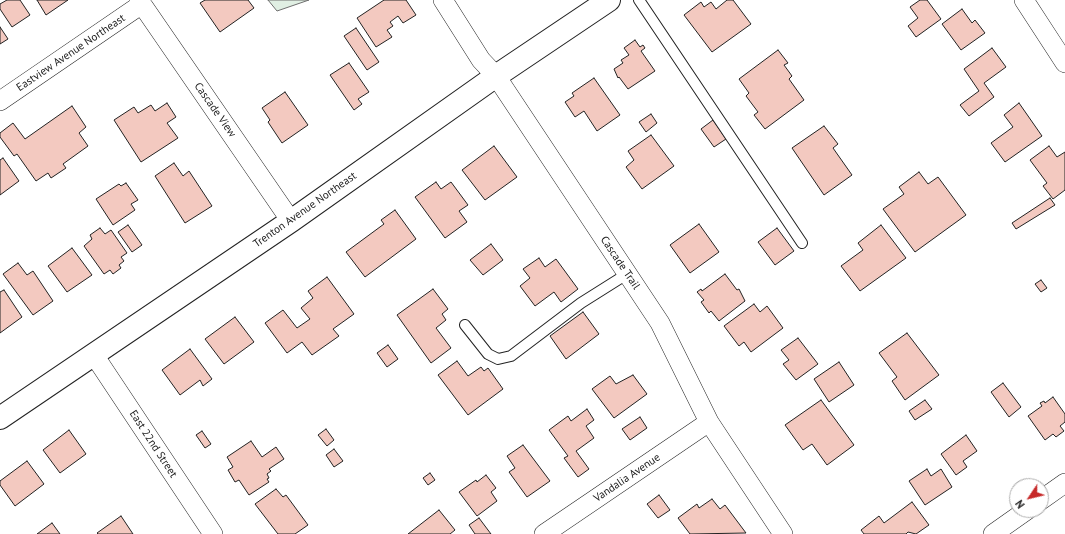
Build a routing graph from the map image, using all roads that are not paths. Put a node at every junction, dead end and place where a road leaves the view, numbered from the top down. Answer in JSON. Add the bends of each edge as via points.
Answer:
{"nodes":[{"id":1,"x":443,"y":0,"type":"edge"},
{"id":2,"x":608,"y":0,"type":"edge"},
{"id":3,"x":639,"y":0,"type":"edge"},
{"id":4,"x":1024,"y":0,"type":"edge"},
{"id":5,"x":141,"y":2,"type":"edge"},
{"id":6,"x":1065,"y":63,"type":"edge"},
{"id":7,"x":496,"y":76,"type":"junction"},
{"id":8,"x":0,"y":101,"type":"edge"},
{"id":9,"x":292,"y":221,"type":"junction"},
{"id":10,"x":802,"y":243,"type":"dead end"},
{"id":11,"x":627,"y":274,"type":"junction"},
{"id":12,"x":465,"y":324,"type":"dead end"},
{"id":13,"x":94,"y":355,"type":"junction"},
{"id":14,"x":0,"y":418,"type":"edge"},
{"id":15,"x":709,"y":422,"type":"junction"},
{"id":16,"x":1065,"y":483,"type":"edge"},
{"id":17,"x":1049,"y":494,"type":"edge"},
{"id":18,"x":1016,"y":518,"type":"edge"},
{"id":19,"x":213,"y":534,"type":"edge"},
{"id":20,"x":544,"y":534,"type":"edge"},
{"id":21,"x":782,"y":534,"type":"edge"},
{"id":22,"x":993,"y":534,"type":"edge"}],
"edges":[{"from":1,"to":7,"type":"street","name":"Cascade Trail","via":[[481,60]]},
{"from":2,"to":7,"type":"main road","name":"Trenton Avenue Northeast"},
{"from":3,"to":10,"type":"lane"},
{"from":4,"to":6,"type":"street"},
{"from":5,"to":8,"type":"street","name":"Eastview Avenue Northeast"},
{"from":5,"to":9,"type":"street","name":"Cascade View"},
{"from":7,"to":9,"type":"main road","name":"Trenton Avenue Northeast"},
{"from":7,"to":11,"type":"street","name":"Cascade Trail"},
{"from":9,"to":13,"type":"main road","name":"Trenton Avenue Northeast"},
{"from":11,"to":12,"type":"lane","via":[[581,303],[511,356],[498,359],[488,354]]},
{"from":11,"to":15,"type":"street","name":"Cascade Trail","via":[[660,323]]},
{"from":13,"to":14,"type":"main road","name":"Trenton Avenue Northeast"},
{"from":13,"to":19,"type":"street","name":"East 22nd Street"},
{"from":15,"to":20,"type":"street","name":"Vandalia Avenue"},
{"from":15,"to":21,"type":"street","name":"Cascade Trail"},
{"from":16,"to":17,"type":"street"},
{"from":18,"to":22,"type":"street"}]}
